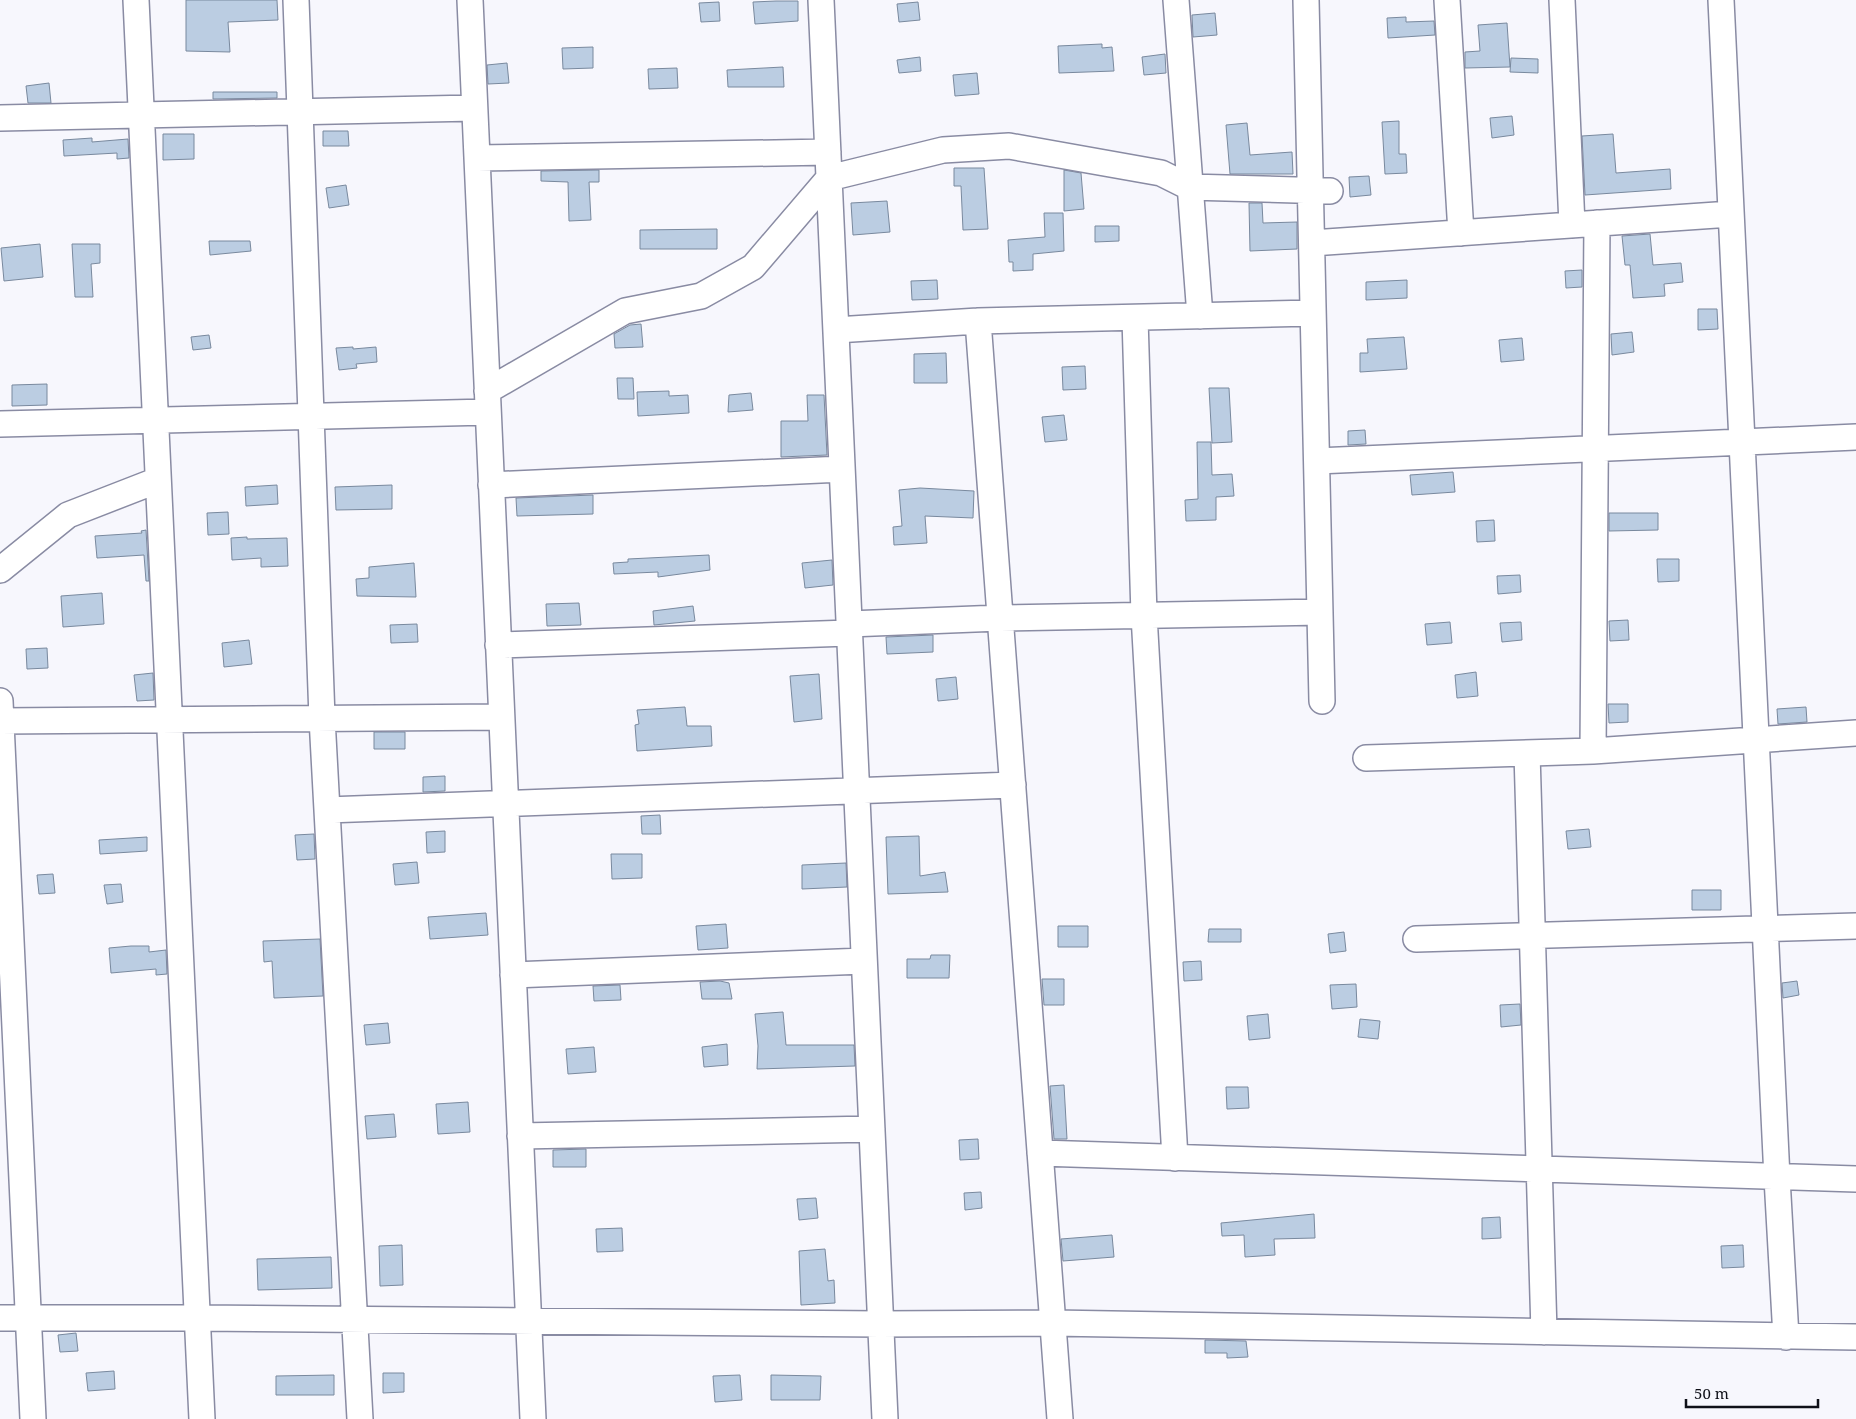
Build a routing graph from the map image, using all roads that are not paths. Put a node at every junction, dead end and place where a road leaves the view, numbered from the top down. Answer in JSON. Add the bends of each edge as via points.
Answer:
{"nodes":[{"id":1,"x":136,"y":0,"type":"edge"},
{"id":2,"x":296,"y":0,"type":"edge"},
{"id":3,"x":470,"y":0,"type":"edge"},
{"id":4,"x":821,"y":0,"type":"edge"},
{"id":5,"x":1176,"y":0,"type":"edge"},
{"id":6,"x":1306,"y":0,"type":"edge"},
{"id":7,"x":1447,"y":0,"type":"edge"},
{"id":8,"x":1562,"y":0,"type":"edge"},
{"id":9,"x":1721,"y":0,"type":"edge"},
{"id":10,"x":474,"y":108,"type":"junction"},
{"id":11,"x":300,"y":112,"type":"junction"},
{"id":12,"x":142,"y":115,"type":"junction"},
{"id":13,"x":0,"y":118,"type":"edge"},
{"id":14,"x":828,"y":152,"type":"junction"},
{"id":15,"x":477,"y":158,"type":"junction"},
{"id":16,"x":829,"y":178,"type":"junction"},
{"id":17,"x":1189,"y":187,"type":"junction"},
{"id":18,"x":1320,"y":191,"type":"junction"},
{"id":19,"x":1731,"y":214,"type":"junction"},
{"id":20,"x":1597,"y":223,"type":"junction"},
{"id":21,"x":1572,"y":225,"type":"junction"},
{"id":22,"x":1461,"y":233,"type":"junction"},
{"id":23,"x":1312,"y":243,"type":"junction"},
{"id":24,"x":1313,"y":313,"type":"junction"},
{"id":25,"x":1200,"y":316,"type":"junction"},
{"id":26,"x":1135,"y":318,"type":"junction"},
{"id":27,"x":978,"y":321,"type":"junction"},
{"id":28,"x":836,"y":330,"type":"junction"},
{"id":29,"x":488,"y":402,"type":"junction"},
{"id":30,"x":311,"y":416,"type":"junction"},
{"id":31,"x":156,"y":420,"type":"junction"},
{"id":32,"x":0,"y":424,"type":"edge"},
{"id":33,"x":1856,"y":437,"type":"edge"},
{"id":34,"x":1742,"y":442,"type":"junction"},
{"id":35,"x":1595,"y":449,"type":"junction"},
{"id":36,"x":1317,"y":461,"type":"junction"},
{"id":37,"x":842,"y":469,"type":"junction"},
{"id":38,"x":158,"y":480,"type":"junction"},
{"id":39,"x":491,"y":485,"type":"junction"},
{"id":40,"x":0,"y":570,"type":"edge"},
{"id":41,"x":1320,"y":612,"type":"junction"},
{"id":42,"x":1144,"y":615,"type":"junction"},
{"id":43,"x":1000,"y":618,"type":"junction"},
{"id":44,"x":849,"y":628,"type":"junction"},
{"id":45,"x":498,"y":645,"type":"junction"},
{"id":46,"x":1322,"y":700,"type":"dead end"},
{"id":47,"x":0,"y":701,"type":"edge"},
{"id":48,"x":501,"y":717,"type":"junction"},
{"id":49,"x":322,"y":718,"type":"junction"},
{"id":50,"x":171,"y":719,"type":"junction"},
{"id":51,"x":0,"y":721,"type":"edge"},
{"id":52,"x":1856,"y":733,"type":"edge"},
{"id":53,"x":1756,"y":740,"type":"junction"},
{"id":54,"x":1592,"y":751,"type":"junction"},
{"id":55,"x":1527,"y":753,"type":"junction"},
{"id":56,"x":1366,"y":758,"type":"dead end"},
{"id":57,"x":1013,"y":785,"type":"junction"},
{"id":58,"x":856,"y":790,"type":"junction"},
{"id":59,"x":506,"y":803,"type":"junction"},
{"id":60,"x":327,"y":810,"type":"junction"},
{"id":61,"x":1856,"y":926,"type":"edge"},
{"id":62,"x":1765,"y":930,"type":"junction"},
{"id":63,"x":1534,"y":936,"type":"junction"},
{"id":64,"x":1416,"y":940,"type":"dead end"},
{"id":65,"x":864,"y":961,"type":"junction"},
{"id":66,"x":513,"y":975,"type":"junction"},
{"id":67,"x":872,"y":1129,"type":"junction"},
{"id":68,"x":520,"y":1136,"type":"junction"},
{"id":69,"x":1040,"y":1153,"type":"junction"},
{"id":70,"x":1175,"y":1158,"type":"junction"},
{"id":71,"x":1540,"y":1170,"type":"junction"},
{"id":72,"x":1777,"y":1178,"type":"junction"},
{"id":73,"x":1856,"y":1179,"type":"edge"},
{"id":74,"x":0,"y":1318,"type":"edge"},
{"id":75,"x":198,"y":1318,"type":"junction"},
{"id":76,"x":27,"y":1319,"type":"junction"},
{"id":77,"x":354,"y":1320,"type":"junction"},
{"id":78,"x":528,"y":1321,"type":"junction"},
{"id":79,"x":1053,"y":1322,"type":"junction"},
{"id":80,"x":880,"y":1324,"type":"junction"},
{"id":81,"x":1544,"y":1332,"type":"junction"},
{"id":82,"x":1786,"y":1336,"type":"junction"},
{"id":83,"x":1856,"y":1337,"type":"edge"},
{"id":84,"x":33,"y":1419,"type":"edge"},
{"id":85,"x":202,"y":1419,"type":"edge"},
{"id":86,"x":360,"y":1419,"type":"edge"},
{"id":87,"x":533,"y":1419,"type":"edge"},
{"id":88,"x":885,"y":1419,"type":"edge"},
{"id":89,"x":1060,"y":1419,"type":"edge"}],
"edges":[{"from":1,"to":12,"type":"street"},
{"from":2,"to":11,"type":"street"},
{"from":3,"to":10,"type":"street"},
{"from":4,"to":14,"type":"street"},
{"from":5,"to":17,"type":"street"},
{"from":6,"to":18,"type":"street"},
{"from":7,"to":22,"type":"street"},
{"from":8,"to":21,"type":"street"},
{"from":9,"to":19,"type":"street"},
{"from":10,"to":11,"type":"street"},
{"from":10,"to":15,"type":"street"},
{"from":11,"to":12,"type":"street"},
{"from":11,"to":30,"type":"street"},
{"from":12,"to":13,"type":"street"},
{"from":12,"to":31,"type":"street"},
{"from":14,"to":15,"type":"street"},
{"from":14,"to":16,"type":"street"},
{"from":15,"to":29,"type":"street"},
{"from":16,"to":17,"type":"street","via":[[943,150],[1009,146],[1161,173]]},
{"from":16,"to":28,"type":"street"},
{"from":16,"to":29,"type":"street","via":[[753,267],[701,296],[625,311]]},
{"from":17,"to":18,"type":"street"},
{"from":17,"to":25,"type":"street"},
{"from":18,"to":23,"type":"street"},
{"from":19,"to":20,"type":"street"},
{"from":19,"to":34,"type":"street"},
{"from":20,"to":21,"type":"street"},
{"from":20,"to":35,"type":"street"},
{"from":21,"to":22,"type":"street"},
{"from":22,"to":23,"type":"street"},
{"from":23,"to":24,"type":"street"},
{"from":24,"to":25,"type":"street"},
{"from":24,"to":36,"type":"street"},
{"from":25,"to":26,"type":"street"},
{"from":26,"to":27,"type":"street"},
{"from":26,"to":42,"type":"street"},
{"from":27,"to":28,"type":"street"},
{"from":27,"to":43,"type":"street"},
{"from":28,"to":37,"type":"street"},
{"from":29,"to":30,"type":"street"},
{"from":29,"to":39,"type":"street"},
{"from":30,"to":31,"type":"street"},
{"from":30,"to":49,"type":"street"},
{"from":31,"to":32,"type":"street"},
{"from":31,"to":38,"type":"street"},
{"from":33,"to":34,"type":"street"},
{"from":34,"to":35,"type":"street"},
{"from":34,"to":53,"type":"street"},
{"from":35,"to":36,"type":"street"},
{"from":35,"to":54,"type":"street"},
{"from":36,"to":41,"type":"street"},
{"from":37,"to":39,"type":"street"},
{"from":37,"to":44,"type":"street"},
{"from":38,"to":40,"type":"street","via":[[68,515]]},
{"from":38,"to":50,"type":"street"},
{"from":39,"to":45,"type":"street"},
{"from":41,"to":42,"type":"street"},
{"from":41,"to":46,"type":"street"},
{"from":42,"to":43,"type":"street"},
{"from":42,"to":70,"type":"street"},
{"from":43,"to":44,"type":"street"},
{"from":43,"to":57,"type":"street"},
{"from":44,"to":45,"type":"street"},
{"from":44,"to":58,"type":"street"},
{"from":45,"to":48,"type":"street"},
{"from":47,"to":51,"type":"street"},
{"from":48,"to":49,"type":"street"},
{"from":48,"to":59,"type":"street"},
{"from":49,"to":50,"type":"street"},
{"from":49,"to":60,"type":"street"},
{"from":50,"to":51,"type":"street"},
{"from":50,"to":75,"type":"street"},
{"from":51,"to":76,"type":"street","via":[[15,984]]},
{"from":52,"to":53,"type":"street"},
{"from":53,"to":54,"type":"street"},
{"from":53,"to":62,"type":"street"},
{"from":54,"to":55,"type":"street"},
{"from":55,"to":56,"type":"street"},
{"from":55,"to":63,"type":"street"},
{"from":57,"to":58,"type":"street"},
{"from":57,"to":69,"type":"street"},
{"from":58,"to":59,"type":"street"},
{"from":58,"to":65,"type":"street"},
{"from":59,"to":60,"type":"street"},
{"from":59,"to":66,"type":"street"},
{"from":60,"to":77,"type":"street"},
{"from":61,"to":62,"type":"street"},
{"from":62,"to":63,"type":"street"},
{"from":62,"to":72,"type":"street"},
{"from":63,"to":64,"type":"street"},
{"from":63,"to":71,"type":"street"},
{"from":65,"to":66,"type":"street"},
{"from":65,"to":67,"type":"street"},
{"from":66,"to":68,"type":"street"},
{"from":67,"to":68,"type":"street"},
{"from":67,"to":80,"type":"street"},
{"from":68,"to":78,"type":"street"},
{"from":69,"to":70,"type":"street"},
{"from":69,"to":79,"type":"street"},
{"from":70,"to":71,"type":"street"},
{"from":71,"to":72,"type":"street"},
{"from":71,"to":81,"type":"street"},
{"from":72,"to":73,"type":"street"},
{"from":72,"to":82,"type":"street"},
{"from":74,"to":76,"type":"street"},
{"from":75,"to":76,"type":"street"},
{"from":75,"to":77,"type":"street"},
{"from":75,"to":85,"type":"street"},
{"from":76,"to":84,"type":"street"},
{"from":77,"to":78,"type":"street"},
{"from":77,"to":86,"type":"street"},
{"from":78,"to":80,"type":"street"},
{"from":78,"to":87,"type":"street"},
{"from":79,"to":80,"type":"street"},
{"from":79,"to":81,"type":"street"},
{"from":79,"to":89,"type":"street"},
{"from":80,"to":88,"type":"street"},
{"from":81,"to":82,"type":"street"},
{"from":82,"to":83,"type":"street"}]}
